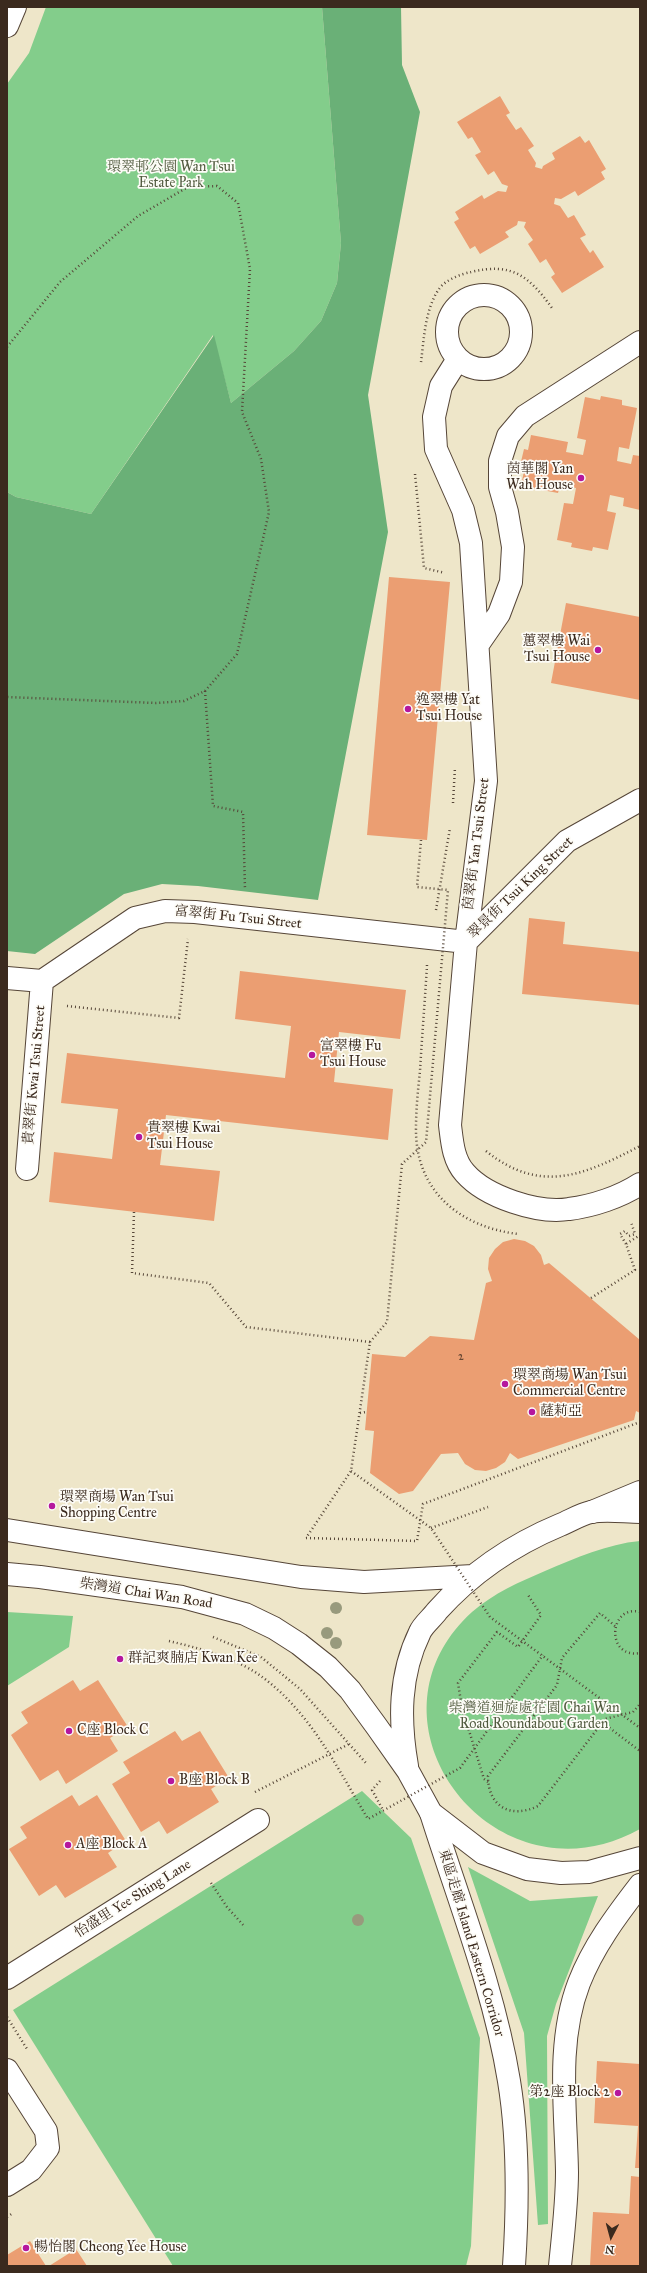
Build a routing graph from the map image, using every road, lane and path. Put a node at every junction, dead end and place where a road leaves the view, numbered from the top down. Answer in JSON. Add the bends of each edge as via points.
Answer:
{"nodes":[{"id":1,"x":15,"y":7,"type":"edge"},
{"id":2,"x":7,"y":26,"type":"edge"},
{"id":3,"x":640,"y":342,"type":"edge"},
{"id":4,"x":7,"y":347,"type":"edge"},
{"id":5,"x":458,"y":359,"type":"dead end"},
{"id":6,"x":479,"y":643,"type":"junction"},
{"id":7,"x":205,"y":691,"type":"junction"},
{"id":8,"x":7,"y":697,"type":"edge"},
{"id":9,"x":455,"y":764,"type":"dead end"},
{"id":10,"x":640,"y":800,"type":"edge"},
{"id":11,"x":453,"y":806,"type":"dead end"},
{"id":12,"x":451,"y":821,"type":"dead end"},
{"id":13,"x":420,"y":840,"type":"dead end"},
{"id":14,"x":245,"y":893,"type":"dead end"},
{"id":15,"x":435,"y":915,"type":"dead end"},
{"id":16,"x":188,"y":937,"type":"dead end"},
{"id":17,"x":466,"y":942,"type":"junction"},
{"id":18,"x":7,"y":978,"type":"edge"},
{"id":19,"x":42,"y":981,"type":"junction"},
{"id":20,"x":61,"y":1005,"type":"dead end"},
{"id":21,"x":640,"y":1146,"type":"edge"},
{"id":22,"x":485,"y":1150,"type":"dead end"},
{"id":23,"x":27,"y":1169,"type":"dead end"},
{"id":24,"x":640,"y":1184,"type":"edge"},
{"id":25,"x":134,"y":1212,"type":"dead end"},
{"id":26,"x":631,"y":1222,"type":"dead end"},
{"id":27,"x":640,"y":1235,"type":"edge"},
{"id":28,"x":626,"y":1244,"type":"junction"},
{"id":29,"x":591,"y":1298,"type":"dead end"},
{"id":30,"x":370,"y":1342,"type":"junction"},
{"id":31,"x":366,"y":1412,"type":"dead end"},
{"id":32,"x":360,"y":1413,"type":"junction"},
{"id":33,"x":640,"y":1422,"type":"edge"},
{"id":34,"x":351,"y":1471,"type":"junction"},
{"id":35,"x":640,"y":1492,"type":"edge"},
{"id":36,"x":488,"y":1507,"type":"dead end"},
{"id":37,"x":591,"y":1512,"type":"junction"},
{"id":38,"x":640,"y":1512,"type":"edge"},
{"id":39,"x":431,"y":1528,"type":"junction"},
{"id":40,"x":7,"y":1530,"type":"edge"},
{"id":41,"x":7,"y":1574,"type":"edge"},
{"id":42,"x":473,"y":1576,"type":"junction"},
{"id":43,"x":528,"y":1595,"type":"dead end"},
{"id":44,"x":640,"y":1612,"type":"edge"},
{"id":45,"x":615,"y":1626,"type":"junction"},
{"id":46,"x":208,"y":1634,"type":"dead end"},
{"id":47,"x":169,"y":1641,"type":"dead end"},
{"id":48,"x":640,"y":1653,"type":"edge"},
{"id":49,"x":543,"y":1655,"type":"junction"},
{"id":50,"x":640,"y":1704,"type":"edge"},
{"id":51,"x":603,"y":1723,"type":"junction"},
{"id":52,"x":640,"y":1728,"type":"edge"},
{"id":53,"x":350,"y":1744,"type":"dead end"},
{"id":54,"x":640,"y":1751,"type":"edge"},
{"id":55,"x":408,"y":1771,"type":"junction"},
{"id":56,"x":380,"y":1780,"type":"dead end"},
{"id":57,"x":488,"y":1782,"type":"junction"},
{"id":58,"x":384,"y":1810,"type":"junction"},
{"id":59,"x":431,"y":1813,"type":"junction"},
{"id":60,"x":258,"y":1820,"type":"dead end"},
{"id":61,"x":640,"y":1858,"type":"edge"},
{"id":62,"x":208,"y":1879,"type":"dead end"},
{"id":63,"x":640,"y":1886,"type":"edge"},
{"id":64,"x":245,"y":1927,"type":"dead end"},
{"id":65,"x":7,"y":1978,"type":"edge"},
{"id":66,"x":7,"y":2070,"type":"edge"},
{"id":67,"x":7,"y":2185,"type":"edge"},
{"id":68,"x":514,"y":2266,"type":"edge"},
{"id":69,"x":560,"y":2266,"type":"edge"}],
"edges":[{"from":1,"to":2,"type":"main road"},
{"from":3,"to":6,"type":"main road","via":[[525,416],[508,436],[500,461],[500,487],[513,547],[511,582],[499,614]]},
{"from":4,"to":7,"type":"path","via":[[60,282],[138,216],[188,187],[217,186],[238,204],[250,269],[242,412],[261,459],[268,512],[237,654]]},
{"from":5,"to":6,"type":"main road","name":"茵翠街 Yan Tsui Street","via":[[441,386],[434,417],[436,449],[463,510],[471,543]]},
{"from":6,"to":17,"type":"main road","name":"茵翠街 Yan Tsui Street","via":[[486,781]]},
{"from":7,"to":8,"type":"path","via":[[184,701],[156,704]]},
{"from":7,"to":14,"type":"path","via":[[213,806],[243,812]]},
{"from":9,"to":11,"type":"path"},
{"from":10,"to":17,"type":"main road","name":"翠景街 Tsui King Street","via":[[567,841]]},
{"from":12,"to":15,"type":"path"},
{"from":13,"to":30,"type":"path","bridge":true,"via":[[417,887],[448,890],[426,1142],[402,1164],[387,1322]]},
{"from":16,"to":20,"type":"path","via":[[179,1018]]},
{"from":17,"to":19,"type":"main road","name":"富翠街 Fu Tsui Street","via":[[165,910],[135,918]]},
{"from":17,"to":24,"type":"main road","name":"茵翠街 Yan Tsui Street","via":[[450,1125],[454,1154],[465,1173],[489,1192],[512,1202],[568,1210],[630,1191]]},
{"from":18,"to":19,"type":"main road"},
{"from":19,"to":23,"type":"main road","name":"貴翠街 Kwai Tsui Street"},
{"from":21,"to":22,"type":"path","via":[[583,1173],[547,1178],[503,1165]]},
{"from":25,"to":30,"type":"path","via":[[132,1273],[210,1283],[246,1327]]},
{"from":26,"to":28,"type":"path","via":[[634,1234],[629,1236],[625,1231],[620,1234]]},
{"from":27,"to":28,"type":"path"},
{"from":28,"to":29,"type":"path","via":[[635,1270]]},
{"from":30,"to":32,"type":"path"},
{"from":31,"to":32,"type":"path"},
{"from":32,"to":34,"type":"path"},
{"from":33,"to":34,"type":"path","via":[[423,1504],[417,1541],[306,1538]]},
{"from":34,"to":39,"type":"path","bridge":true},
{"from":35,"to":37,"type":"main road"},
{"from":36,"to":39,"type":"path"},
{"from":37,"to":38,"type":"main road","name":"柴灣道 Chai Wan Road"},
{"from":37,"to":42,"type":"main road","name":"柴灣道 Chai Wan Road","via":[[535,1535],[489,1562]]},
{"from":39,"to":49,"type":"path","bridge":true,"via":[[490,1617]]},
{"from":40,"to":42,"type":"main road","via":[[300,1577],[364,1582]]},
{"from":41,"to":55,"type":"main road","name":"柴灣道 Chai Wan Road","via":[[182,1597],[213,1604],[257,1620],[300,1644],[328,1667],[350,1690]]},
{"from":42,"to":55,"type":"main road","name":"柴灣道 Chai Wan Road","via":[[420,1631],[411,1656],[402,1704],[401,1732]]},
{"from":43,"to":57,"type":"path","via":[[542,1615],[518,1647],[497,1632],[458,1683],[462,1708],[484,1779]]},
{"from":44,"to":45,"type":"path","via":[[630,1612]]},
{"from":45,"to":48,"type":"path","via":[[619,1646],[631,1653]]},
{"from":45,"to":57,"type":"path","via":[[600,1613],[562,1658],[557,1685],[488,1776]]},
{"from":46,"to":53,"type":"path","via":[[261,1658],[300,1690]]},
{"from":47,"to":58,"type":"path","bridge":true,"via":[[201,1648],[239,1664],[276,1688],[314,1730],[368,1819]]},
{"from":49,"to":52,"type":"path","bridge":true},
{"from":49,"to":58,"type":"path","bridge":true,"via":[[460,1768]]},
{"from":50,"to":51,"type":"path","via":[[633,1712],[606,1719]]},
{"from":51,"to":54,"type":"path"},
{"from":51,"to":57,"type":"path","via":[[538,1806],[528,1811],[504,1809],[492,1799],[487,1787]]},
{"from":55,"to":59,"type":"main road","name":"柴灣道 Chai Wan Road"},
{"from":56,"to":58,"type":"path","via":[[372,1790]]},
{"from":59,"to":61,"type":"main road","name":"柴灣道 Chai Wan Road","via":[[484,1853],[527,1868],[561,1873],[590,1872]]},
{"from":59,"to":68,"type":"main road","name":"東區走廊 Island Eastern Corridor","via":[[492,2003],[510,2082],[516,2170]]},
{"from":60,"to":65,"type":"main road","name":"怡盛里 Yee Shing Lane"},
{"from":62,"to":64,"type":"path","via":[[227,1907]]},
{"from":63,"to":69,"type":"main road","via":[[617,1914],[588,1963],[579,1984],[568,2026],[564,2083],[567,2174]]},
{"from":66,"to":67,"type":"main road","via":[[46,2131],[48,2148],[31,2170]]}]}
